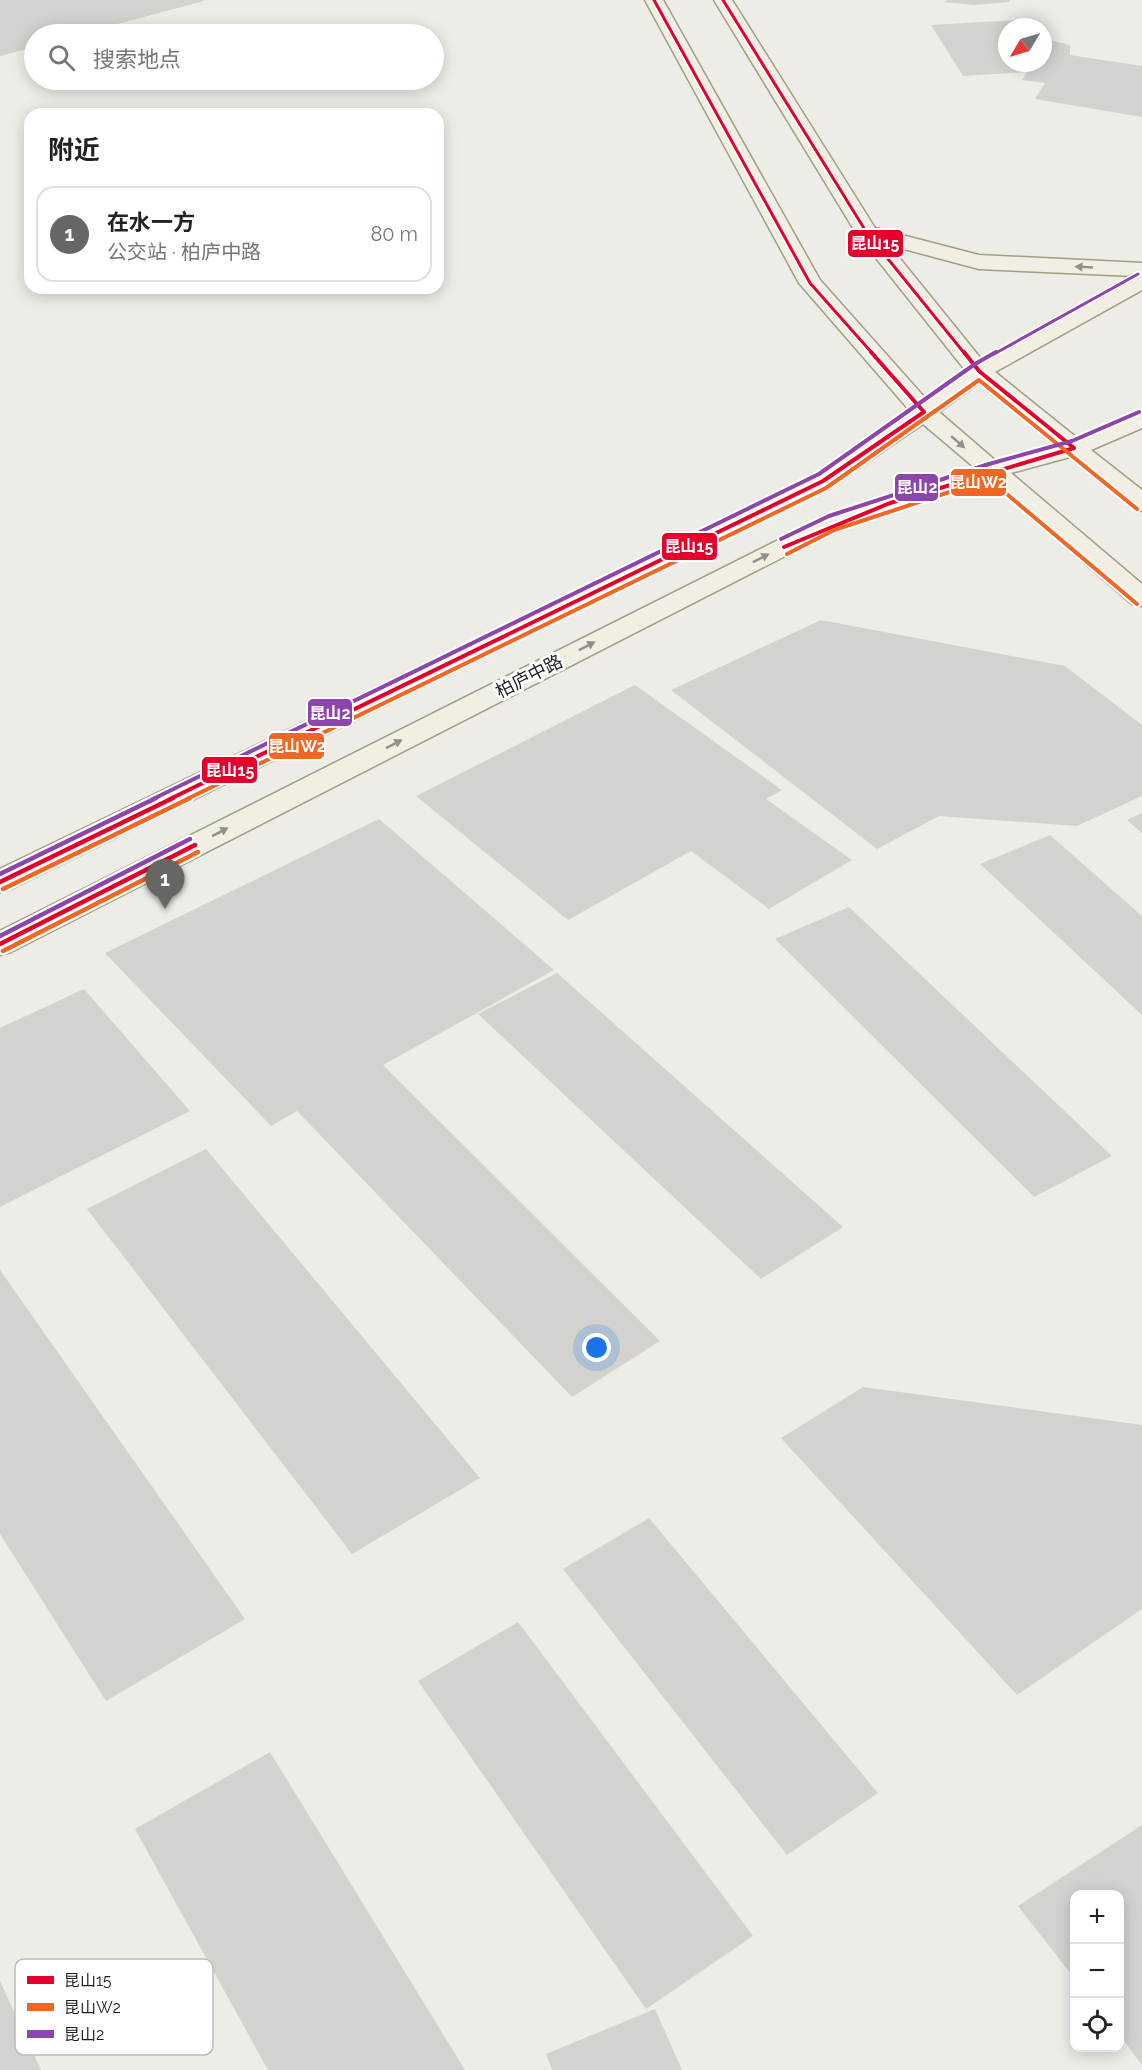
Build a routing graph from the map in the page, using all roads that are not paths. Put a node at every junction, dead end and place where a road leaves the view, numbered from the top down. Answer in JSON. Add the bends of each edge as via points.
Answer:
{"nodes":[{"id":1,"x":654,"y":0,"type":"edge"},
{"id":2,"x":723,"y":0,"type":"edge"},
{"id":3,"x":867,"y":233,"type":"junction"},
{"id":4,"x":1142,"y":270,"type":"edge"},
{"id":5,"x":1142,"y":281,"type":"edge"},
{"id":6,"x":979,"y":372,"type":"junction"},
{"id":7,"x":924,"y":412,"type":"junction"},
{"id":8,"x":1142,"y":419,"type":"edge"},
{"id":9,"x":1074,"y":448,"type":"junction"},
{"id":10,"x":991,"y":471,"type":"junction"},
{"id":11,"x":1142,"y":503,"type":"edge"},
{"id":12,"x":1142,"y":598,"type":"edge"},
{"id":13,"x":0,"y":882,"type":"edge"},
{"id":14,"x":0,"y":945,"type":"edge"}],
"edges":[{"from":1,"to":7,"type":"main road","via":[[810,283]]},
{"from":2,"to":3,"type":"main road"},
{"from":4,"to":3,"type":"main road","one_way":true,"via":[[979,262]]},
{"from":3,"to":6,"type":"main road"},
{"from":5,"to":6,"type":"main road"},
{"from":6,"to":7,"type":"main road"},
{"from":6,"to":9,"type":"main road"},
{"from":7,"to":10,"type":"main road","one_way":true},
{"from":7,"to":13,"type":"main road","via":[[823,481]]},
{"from":8,"to":9,"type":"main road","name":"柏庐中路"},
{"from":9,"to":10,"type":"main road","name":"柏庐中路"},
{"from":9,"to":11,"type":"main road"},
{"from":10,"to":12,"type":"main road"},
{"from":14,"to":10,"type":"main road","name":"柏庐中路","one_way":true,"via":[[831,523]]}]}
